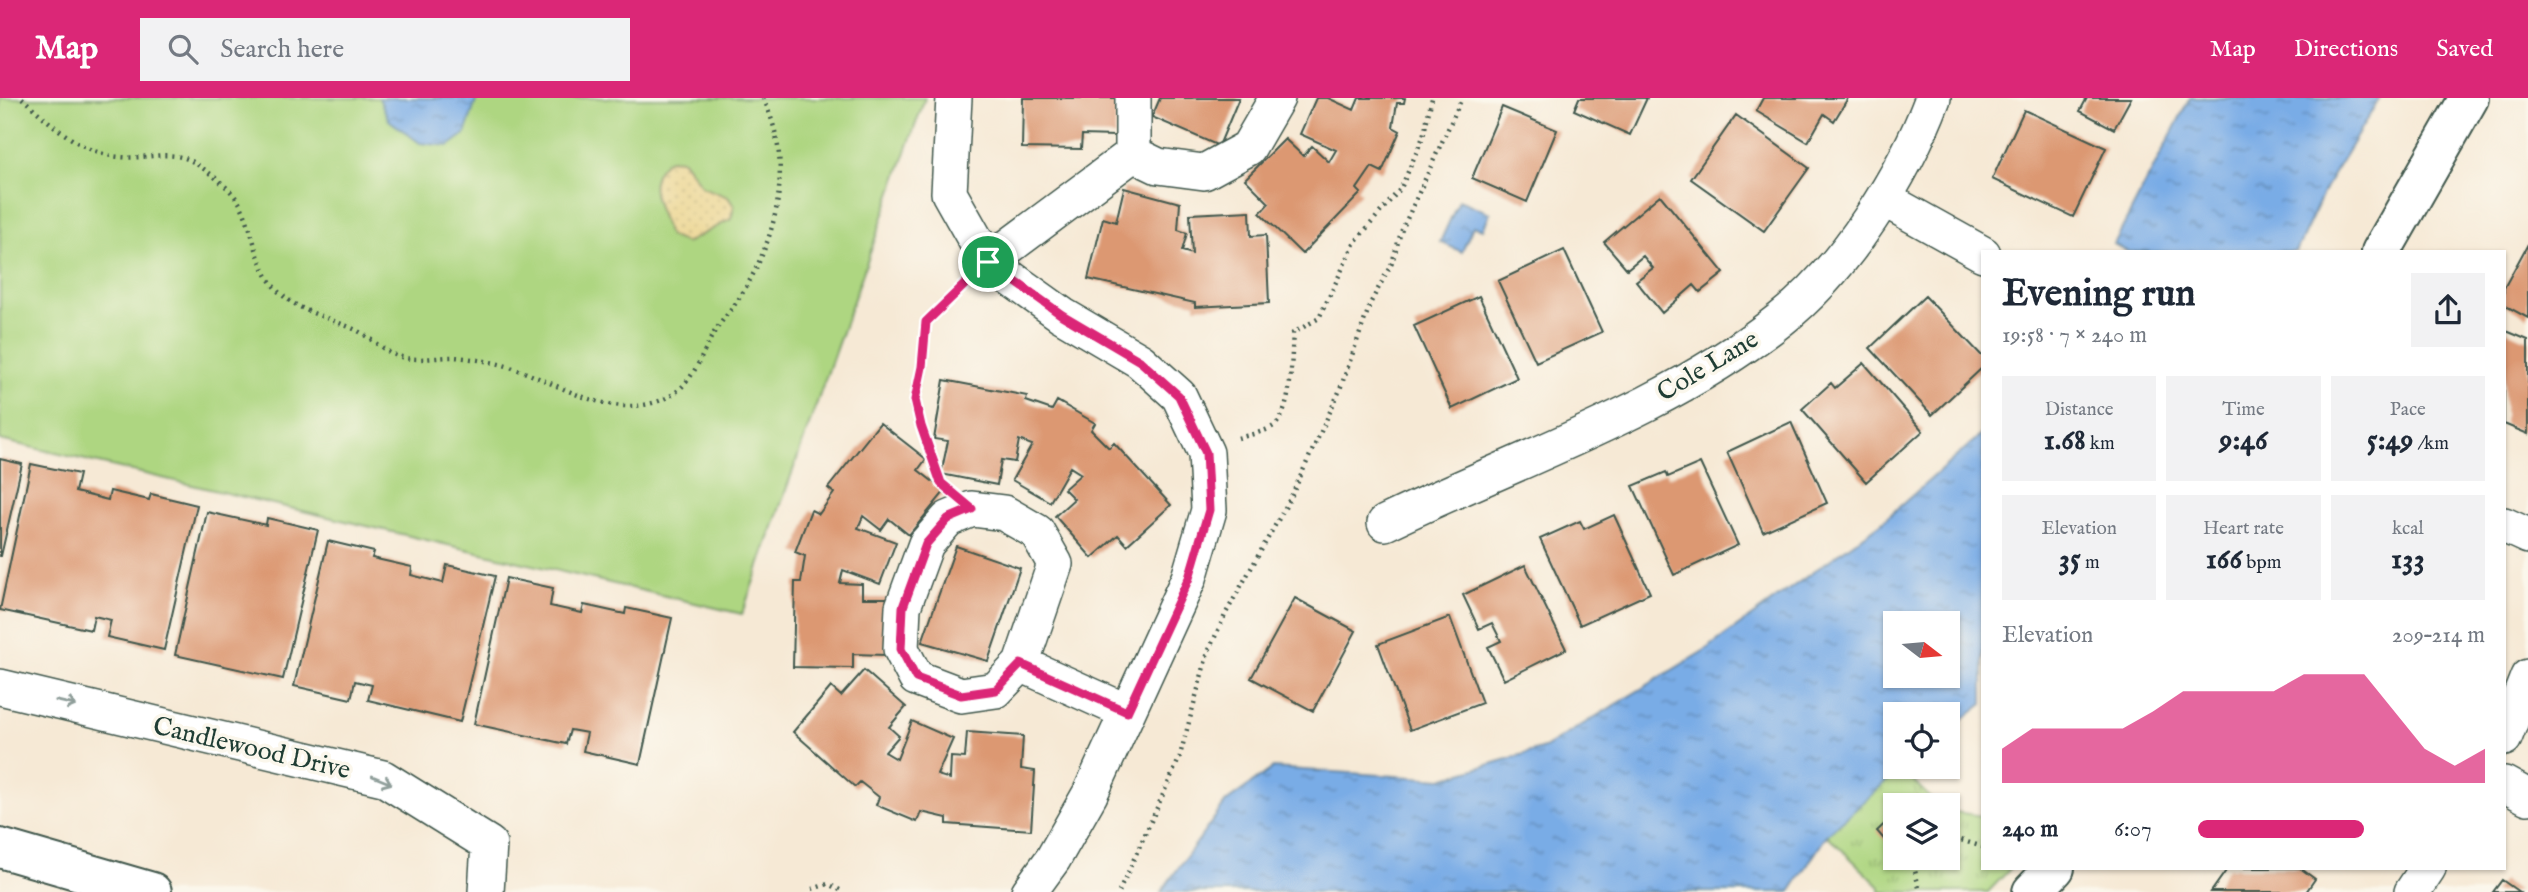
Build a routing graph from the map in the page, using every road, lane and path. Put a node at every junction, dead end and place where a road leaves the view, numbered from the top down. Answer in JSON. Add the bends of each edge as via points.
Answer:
{"nodes":[{"id":1,"x":22,"y":98,"type":"edge"},
{"id":2,"x":763,"y":98,"type":"edge"},
{"id":3,"x":954,"y":98,"type":"edge"},
{"id":4,"x":1133,"y":98,"type":"edge"},
{"id":5,"x":1277,"y":98,"type":"edge"},
{"id":6,"x":1432,"y":98,"type":"edge"},
{"id":7,"x":1462,"y":98,"type":"edge"},
{"id":8,"x":1933,"y":98,"type":"edge"},
{"id":9,"x":2469,"y":98,"type":"edge"},
{"id":10,"x":1133,"y":154,"type":"junction"},
{"id":11,"x":1884,"y":199,"type":"junction"},
{"id":12,"x":2382,"y":250,"type":"edge"},
{"id":13,"x":1981,"y":253,"type":"edge"},
{"id":14,"x":988,"y":262,"type":"junction"},
{"id":15,"x":1206,"y":453,"type":"junction"},
{"id":16,"x":972,"y":509,"type":"junction"},
{"id":17,"x":1385,"y":523,"type":"dead end"},
{"id":18,"x":2506,"y":527,"type":"edge"},
{"id":19,"x":2528,"y":536,"type":"edge"},
{"id":20,"x":1021,"y":664,"type":"junction"},
{"id":21,"x":2528,"y":677,"type":"edge"},
{"id":22,"x":0,"y":687,"type":"edge"},
{"id":23,"x":1127,"y":712,"type":"junction"},
{"id":24,"x":2506,"y":733,"type":"edge"},
{"id":25,"x":2506,"y":786,"type":"edge"},
{"id":26,"x":2528,"y":797,"type":"edge"},
{"id":27,"x":1960,"y":840,"type":"edge"},
{"id":28,"x":1981,"y":846,"type":"edge"},
{"id":29,"x":0,"y":848,"type":"edge"},
{"id":30,"x":1915,"y":870,"type":"edge"},
{"id":31,"x":2053,"y":870,"type":"edge"},
{"id":32,"x":2427,"y":870,"type":"edge"},
{"id":33,"x":132,"y":889,"type":"edge"},
{"id":34,"x":812,"y":889,"type":"dead end"},
{"id":35,"x":486,"y":892,"type":"edge"},
{"id":36,"x":844,"y":892,"type":"edge"},
{"id":37,"x":1029,"y":892,"type":"edge"},
{"id":38,"x":1118,"y":892,"type":"edge"},
{"id":39,"x":1920,"y":892,"type":"edge"},
{"id":40,"x":2032,"y":892,"type":"edge"},
{"id":41,"x":2412,"y":892,"type":"edge"}],
"edges":[{"from":1,"to":2,"type":"path","via":[[80,144],[118,158],[172,153],[215,177],[239,203],[263,268],[280,294],[317,315],[355,330],[398,356],[457,357],[503,365],[592,401],[628,405],[655,402],[680,390],[698,369],[712,336],[755,273],[770,237],[781,158]]},
{"from":3,"to":14,"type":"street","via":[[949,193]]},
{"from":4,"to":10,"type":"street"},
{"from":5,"to":10,"type":"street","via":[[1248,148],[1205,172],[1158,166]]},
{"from":6,"to":15,"type":"path","via":[[1423,137],[1401,188],[1355,242],[1319,318],[1293,333],[1290,386],[1280,417],[1274,426]]},
{"from":7,"to":38,"type":"path","via":[[1291,497],[1208,652],[1179,759]]},
{"from":8,"to":11,"type":"street","name":"Cole Lane"},
{"from":9,"to":12,"type":"street"},
{"from":10,"to":14,"type":"street"},
{"from":11,"to":13,"type":"street"},
{"from":11,"to":17,"type":"street","name":"Cole Lane","via":[[1840,259],[1782,318],[1694,378]]},
{"from":14,"to":15,"type":"street","via":[[1150,370],[1179,396]]},
{"from":14,"to":16,"type":"path","via":[[926,322],[915,400],[941,483]]},
{"from":15,"to":23,"type":"street","via":[[1209,510],[1192,566]]},
{"from":16,"to":20,"type":"street","via":[[1004,513],[1037,531],[1055,564]]},
{"from":16,"to":20,"type":"street","via":[[948,519],[926,544],[903,607],[901,649],[916,678],[961,695],[996,690]]},
{"from":18,"to":19,"type":"street"},
{"from":20,"to":23,"type":"street"},
{"from":21,"to":24,"type":"street"},
{"from":22,"to":35,"type":"street","name":"Candlewood Drive","one_way":true,"via":[[383,779],[489,844]]},
{"from":23,"to":37,"type":"street","via":[[1090,794]]},
{"from":25,"to":26,"type":"street"},
{"from":27,"to":28,"type":"path"},
{"from":29,"to":33,"type":"street"},
{"from":30,"to":39,"type":"path"},
{"from":31,"to":40,"type":"street"},
{"from":32,"to":41,"type":"street"},
{"from":34,"to":36,"type":"path","via":[[828,884]]}]}
